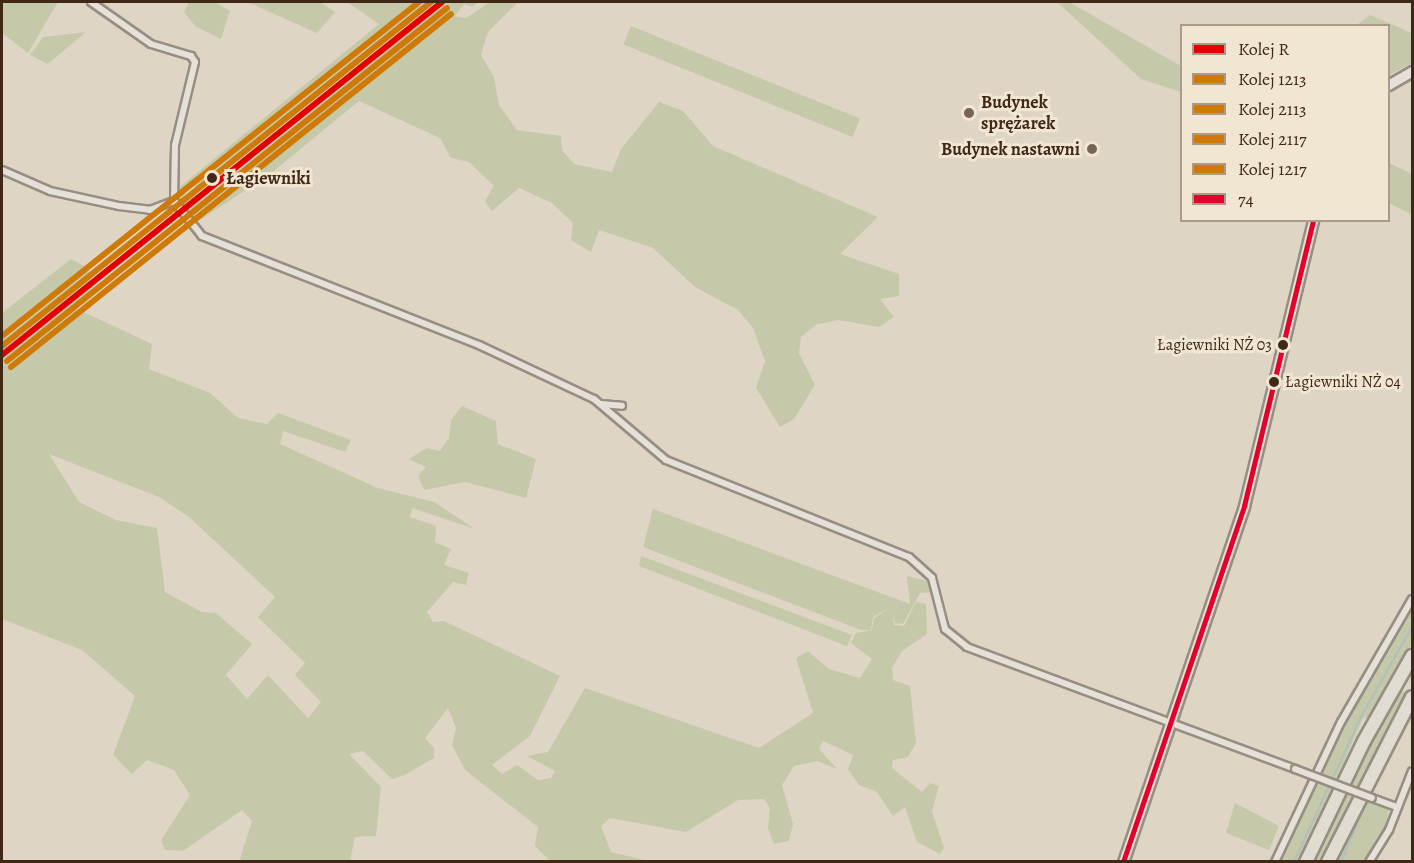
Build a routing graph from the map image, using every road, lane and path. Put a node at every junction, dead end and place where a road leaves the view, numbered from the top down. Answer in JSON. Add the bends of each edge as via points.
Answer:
{"nodes":[{"id":1,"x":92,"y":2,"type":"edge"},
{"id":2,"x":1413,"y":71,"type":"edge"},
{"id":3,"x":1390,"y":84,"type":"edge"},
{"id":4,"x":2,"y":170,"type":"edge"},
{"id":5,"x":174,"y":201,"type":"junction"},
{"id":6,"x":1313,"y":222,"type":"edge"},
{"id":7,"x":601,"y":404,"type":"junction"},
{"id":8,"x":622,"y":406,"type":"dead end"},
{"id":9,"x":1413,"y":599,"type":"edge"},
{"id":10,"x":1413,"y":656,"type":"edge"},
{"id":11,"x":1413,"y":697,"type":"edge"},
{"id":12,"x":1169,"y":722,"type":"junction"},
{"id":13,"x":1413,"y":771,"type":"edge"},
{"id":14,"x":1397,"y":807,"type":"junction"},
{"id":15,"x":1123,"y":861,"type":"edge"},
{"id":16,"x":1275,"y":861,"type":"edge"},
{"id":17,"x":1306,"y":861,"type":"edge"},
{"id":18,"x":1328,"y":861,"type":"edge"},
{"id":19,"x":1369,"y":861,"type":"edge"}],
"edges":[{"from":1,"to":5,"type":"street","via":[[152,44],[182,53],[195,62],[175,145]]},
{"from":2,"to":3,"type":"street"},
{"from":4,"to":5,"type":"street","via":[[50,191],[119,206],[150,210]]},
{"from":5,"to":7,"type":"street","via":[[202,236],[470,341]]},
{"from":6,"to":12,"type":"street","via":[[1245,503]]},
{"from":7,"to":8,"type":"street"},
{"from":7,"to":12,"type":"street","via":[[648,449],[666,460],[915,560],[935,583],[943,624],[961,644]]},
{"from":9,"to":16,"type":"street","via":[[1341,722]]},
{"from":10,"to":17,"type":"highway","via":[[1344,780]]},
{"from":11,"to":18,"type":"highway"},
{"from":12,"to":14,"type":"street","bridge":true},
{"from":12,"to":15,"type":"street"},
{"from":13,"to":14,"type":"street"},
{"from":14,"to":19,"type":"street"}]}
